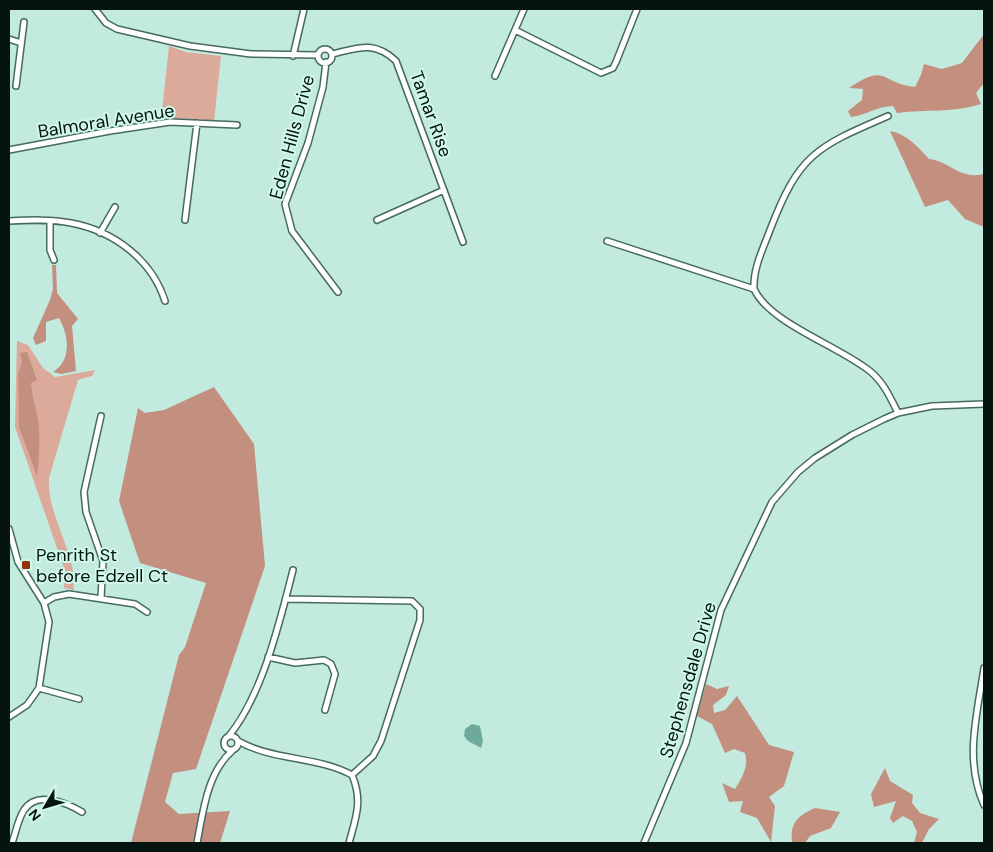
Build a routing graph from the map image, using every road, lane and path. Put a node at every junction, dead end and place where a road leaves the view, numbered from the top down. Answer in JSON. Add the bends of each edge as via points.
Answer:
{"nodes":[{"id":1,"x":95,"y":9,"type":"edge"},
{"id":2,"x":304,"y":9,"type":"edge"},
{"id":3,"x":524,"y":9,"type":"edge"},
{"id":4,"x":637,"y":9,"type":"edge"},
{"id":5,"x":24,"y":22,"type":"dead end"},
{"id":6,"x":515,"y":30,"type":"junction"},
{"id":7,"x":9,"y":39,"type":"edge"},
{"id":8,"x":21,"y":43,"type":"junction"},
{"id":9,"x":332,"y":54,"type":"junction"},
{"id":10,"x":318,"y":55,"type":"junction"},
{"id":11,"x":293,"y":56,"type":"junction"},
{"id":12,"x":326,"y":62,"type":"junction"},
{"id":13,"x":495,"y":76,"type":"dead end"},
{"id":14,"x":16,"y":86,"type":"dead end"},
{"id":15,"x":888,"y":116,"type":"dead end"},
{"id":16,"x":197,"y":123,"type":"junction"},
{"id":17,"x":237,"y":125,"type":"dead end"},
{"id":18,"x":9,"y":150,"type":"edge"},
{"id":19,"x":444,"y":190,"type":"junction"},
{"id":20,"x":115,"y":207,"type":"dead end"},
{"id":21,"x":185,"y":220,"type":"dead end"},
{"id":22,"x":377,"y":220,"type":"dead end"},
{"id":23,"x":9,"y":221,"type":"edge"},
{"id":24,"x":50,"y":221,"type":"junction"},
{"id":25,"x":100,"y":233,"type":"junction"},
{"id":26,"x":607,"y":241,"type":"dead end"},
{"id":27,"x":463,"y":242,"type":"dead end"},
{"id":28,"x":54,"y":260,"type":"dead end"},
{"id":29,"x":754,"y":289,"type":"junction"},
{"id":30,"x":338,"y":292,"type":"dead end"},
{"id":31,"x":165,"y":301,"type":"dead end"},
{"id":32,"x":984,"y":404,"type":"edge"},
{"id":33,"x":898,"y":414,"type":"junction"},
{"id":34,"x":101,"y":416,"type":"dead end"},
{"id":35,"x":9,"y":529,"type":"edge"},
{"id":36,"x":293,"y":570,"type":"dead end"},
{"id":37,"x":101,"y":598,"type":"junction"},
{"id":38,"x":286,"y":599,"type":"junction"},
{"id":39,"x":44,"y":603,"type":"junction"},
{"id":40,"x":146,"y":612,"type":"dead end"},
{"id":41,"x":268,"y":657,"type":"junction"},
{"id":42,"x":984,"y":668,"type":"edge"},
{"id":43,"x":39,"y":688,"type":"junction"},
{"id":44,"x":78,"y":699,"type":"dead end"},
{"id":45,"x":324,"y":710,"type":"dead end"},
{"id":46,"x":9,"y":717,"type":"edge"},
{"id":47,"x":238,"y":725,"type":"junction"},
{"id":48,"x":228,"y":737,"type":"junction"},
{"id":49,"x":238,"y":741,"type":"junction"},
{"id":50,"x":224,"y":744,"type":"junction"},
{"id":51,"x":250,"y":748,"type":"junction"},
{"id":52,"x":233,"y":750,"type":"junction"},
{"id":53,"x":223,"y":759,"type":"junction"},
{"id":54,"x":352,"y":775,"type":"junction"},
{"id":55,"x":984,"y":805,"type":"edge"},
{"id":56,"x":82,"y":812,"type":"dead end"},
{"id":57,"x":12,"y":843,"type":"edge"},
{"id":58,"x":197,"y":843,"type":"edge"},
{"id":59,"x":349,"y":843,"type":"edge"},
{"id":60,"x":644,"y":843,"type":"edge"}],
"edges":[{"from":1,"to":11,"type":"street","via":[[106,22],[123,31],[220,51]]},
{"from":2,"to":11,"type":"street"},
{"from":3,"to":6,"type":"street"},
{"from":4,"to":6,"type":"street","via":[[613,68],[601,74]]},
{"from":5,"to":8,"type":"street"},
{"from":6,"to":13,"type":"street"},
{"from":7,"to":8,"type":"street"},
{"from":8,"to":14,"type":"street"},
{"from":9,"to":10,"type":"street","via":[[325,49]]},
{"from":9,"to":12,"type":"street"},
{"from":9,"to":19,"type":"street","name":"Tamar Rise","via":[[369,47],[378,48],[396,61]]},
{"from":10,"to":11,"type":"street"},
{"from":10,"to":12,"type":"street","via":[[320,61]]},
{"from":12,"to":30,"type":"street","name":"Eden Hills Drive","via":[[308,143],[285,204],[292,231]]},
{"from":15,"to":29,"type":"street","via":[[837,138],[799,169],[783,196],[754,273]]},
{"from":16,"to":17,"type":"street","name":"Balmoral Avenue"},
{"from":16,"to":18,"type":"street","name":"Balmoral Avenue","via":[[170,122]]},
{"from":16,"to":21,"type":"street"},
{"from":19,"to":22,"type":"street"},
{"from":19,"to":27,"type":"street","name":"Tamar Rise"},
{"from":20,"to":25,"type":"street"},
{"from":23,"to":24,"type":"street"},
{"from":24,"to":25,"type":"street","via":[[71,223]]},
{"from":24,"to":28,"type":"street","via":[[50,250]]},
{"from":25,"to":31,"type":"street","via":[[144,262],[154,274]]},
{"from":26,"to":29,"type":"street"},
{"from":29,"to":33,"type":"street","via":[[769,309],[872,372]]},
{"from":32,"to":33,"type":"street","name":"Stephensdale Drive","via":[[932,406]]},
{"from":33,"to":60,"type":"street","name":"Stephensdale Drive","via":[[815,458],[772,502],[721,610],[686,743]]},
{"from":34,"to":37,"type":"street","via":[[84,492],[86,512],[103,561]]},
{"from":35,"to":39,"type":"street","via":[[20,568]]},
{"from":36,"to":38,"type":"street"},
{"from":37,"to":39,"type":"street","via":[[69,594]]},
{"from":37,"to":40,"type":"street","via":[[135,604]]},
{"from":38,"to":41,"type":"street"},
{"from":38,"to":54,"type":"street","via":[[412,601],[420,608],[420,620],[381,741],[373,756]]},
{"from":39,"to":43,"type":"street","via":[[48,630]]},
{"from":41,"to":45,"type":"street","via":[[295,663],[324,660],[332,664],[335,674]]},
{"from":41,"to":47,"type":"street"},
{"from":42,"to":55,"type":"street","via":[[972,759]]},
{"from":43,"to":44,"type":"street"},
{"from":43,"to":46,"type":"street","via":[[27,705]]},
{"from":47,"to":48,"type":"street"},
{"from":47,"to":49,"type":"street"},
{"from":48,"to":49,"type":"street"},
{"from":48,"to":50,"type":"street"},
{"from":49,"to":51,"type":"street"},
{"from":49,"to":52,"type":"street"},
{"from":50,"to":52,"type":"street","via":[[228,750]]},
{"from":50,"to":53,"type":"street"},
{"from":51,"to":52,"type":"street"},
{"from":51,"to":54,"type":"street","via":[[333,766]]},
{"from":52,"to":53,"type":"street"},
{"from":53,"to":58,"type":"street","via":[[210,787]]},
{"from":54,"to":59,"type":"street","via":[[359,801]]},
{"from":56,"to":57,"type":"street","via":[[52,800],[36,801],[22,814]]}]}
